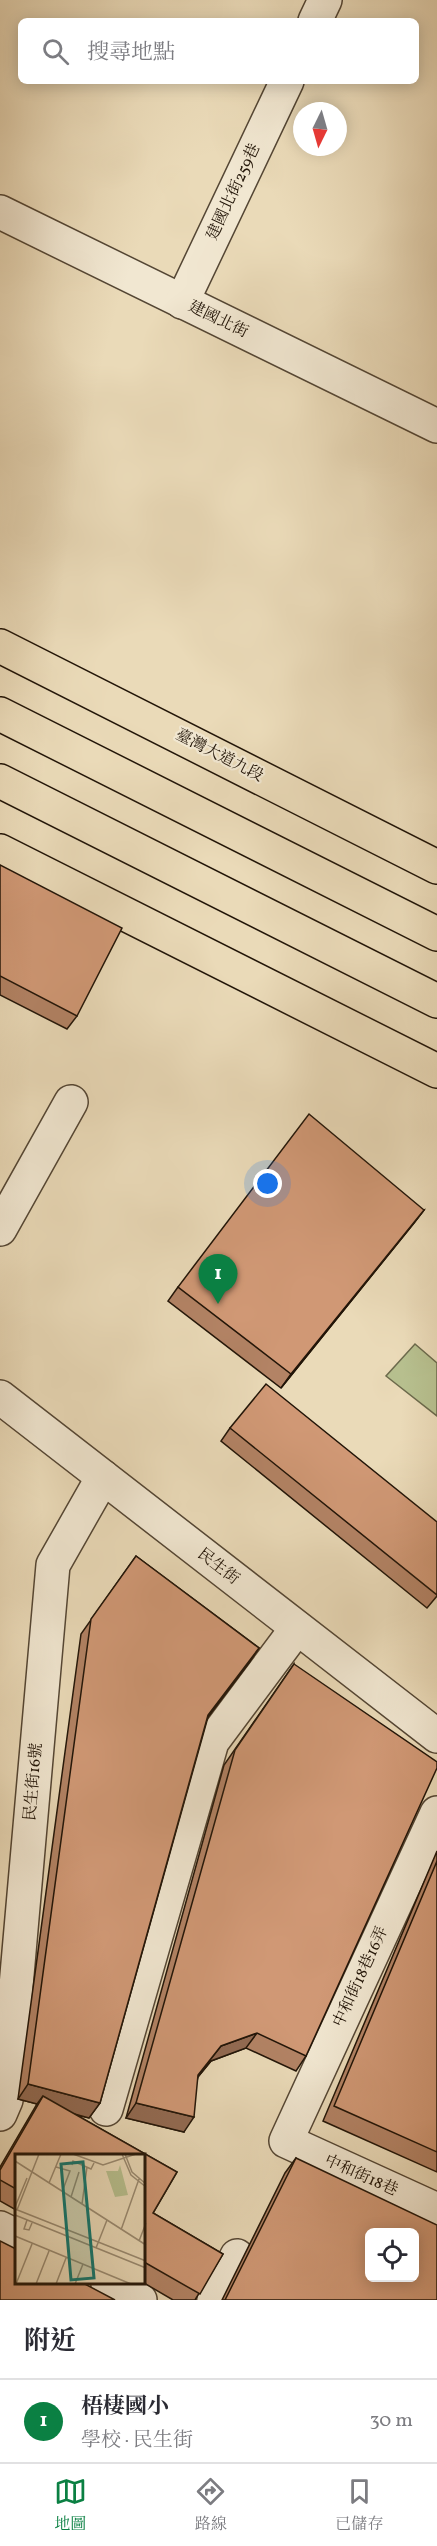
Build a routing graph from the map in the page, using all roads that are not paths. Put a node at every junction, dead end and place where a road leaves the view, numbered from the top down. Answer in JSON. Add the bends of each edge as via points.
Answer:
{"nodes":[{"id":1,"x":325,"y":0,"type":"edge"},
{"id":2,"x":316,"y":18,"type":"edge"},
{"id":3,"x":286,"y":84,"type":"edge"},
{"id":4,"x":0,"y":212,"type":"edge"},
{"id":5,"x":182,"y":302,"type":"junction"},
{"id":6,"x":437,"y":426,"type":"edge"},
{"id":7,"x":0,"y":646,"type":"edge"},
{"id":8,"x":0,"y":714,"type":"edge"},
{"id":9,"x":0,"y":781,"type":"edge"},
{"id":10,"x":0,"y":851,"type":"edge"},
{"id":11,"x":437,"y":867,"type":"edge"},
{"id":12,"x":437,"y":934,"type":"edge"},
{"id":13,"x":437,"y":1001,"type":"edge"},
{"id":14,"x":437,"y":1071,"type":"edge"},
{"id":15,"x":71,"y":1102,"type":"dead end"},
{"id":16,"x":0,"y":1229,"type":"edge"},
{"id":17,"x":0,"y":1397,"type":"edge"},
{"id":18,"x":103,"y":1477,"type":"junction"},
{"id":19,"x":297,"y":1628,"type":"junction"},
{"id":20,"x":437,"y":1736,"type":"edge"},
{"id":21,"x":437,"y":1813,"type":"edge"},
{"id":22,"x":3,"y":2107,"type":"edge"},
{"id":23,"x":106,"y":2109,"type":"edge"},
{"id":24,"x":286,"y":2141,"type":"joint"},
{"id":25,"x":437,"y":2210,"type":"edge"},
{"id":26,"x":0,"y":2228,"type":"edge"},
{"id":27,"x":15,"y":2236,"type":"edge"},
{"id":28,"x":237,"y":2256,"type":"dead end"},
{"id":29,"x":112,"y":2285,"type":"edge"},
{"id":30,"x":140,"y":2300,"type":"edge"},
{"id":31,"x":214,"y":2300,"type":"edge"}],
"edges":[{"from":1,"to":2,"type":"street"},
{"from":3,"to":5,"type":"street","name":"建國北街259巷"},
{"from":4,"to":5,"type":"street","name":"建國北街"},
{"from":5,"to":6,"type":"street","name":"建國北街"},
{"from":7,"to":11,"type":"main road","name":"臺灣大道九段"},
{"from":8,"to":12,"type":"main road"},
{"from":9,"to":13,"type":"main road"},
{"from":10,"to":14,"type":"main road"},
{"from":15,"to":16,"type":"street"},
{"from":17,"to":18,"type":"street","name":"民生街"},
{"from":18,"to":19,"type":"street","name":"民生街"},
{"from":18,"to":22,"type":"street","name":"民生街16號","via":[[53,1565]]},
{"from":19,"to":20,"type":"street","name":"民生街"},
{"from":19,"to":23,"type":"street","via":[[213,1742]]},
{"from":21,"to":24,"type":"street","name":"中和街18巷16弄"},
{"from":24,"to":25,"type":"street","name":"中和街18巷"},
{"from":26,"to":27,"type":"street"},
{"from":28,"to":31,"type":"street"},
{"from":29,"to":30,"type":"street"}]}
